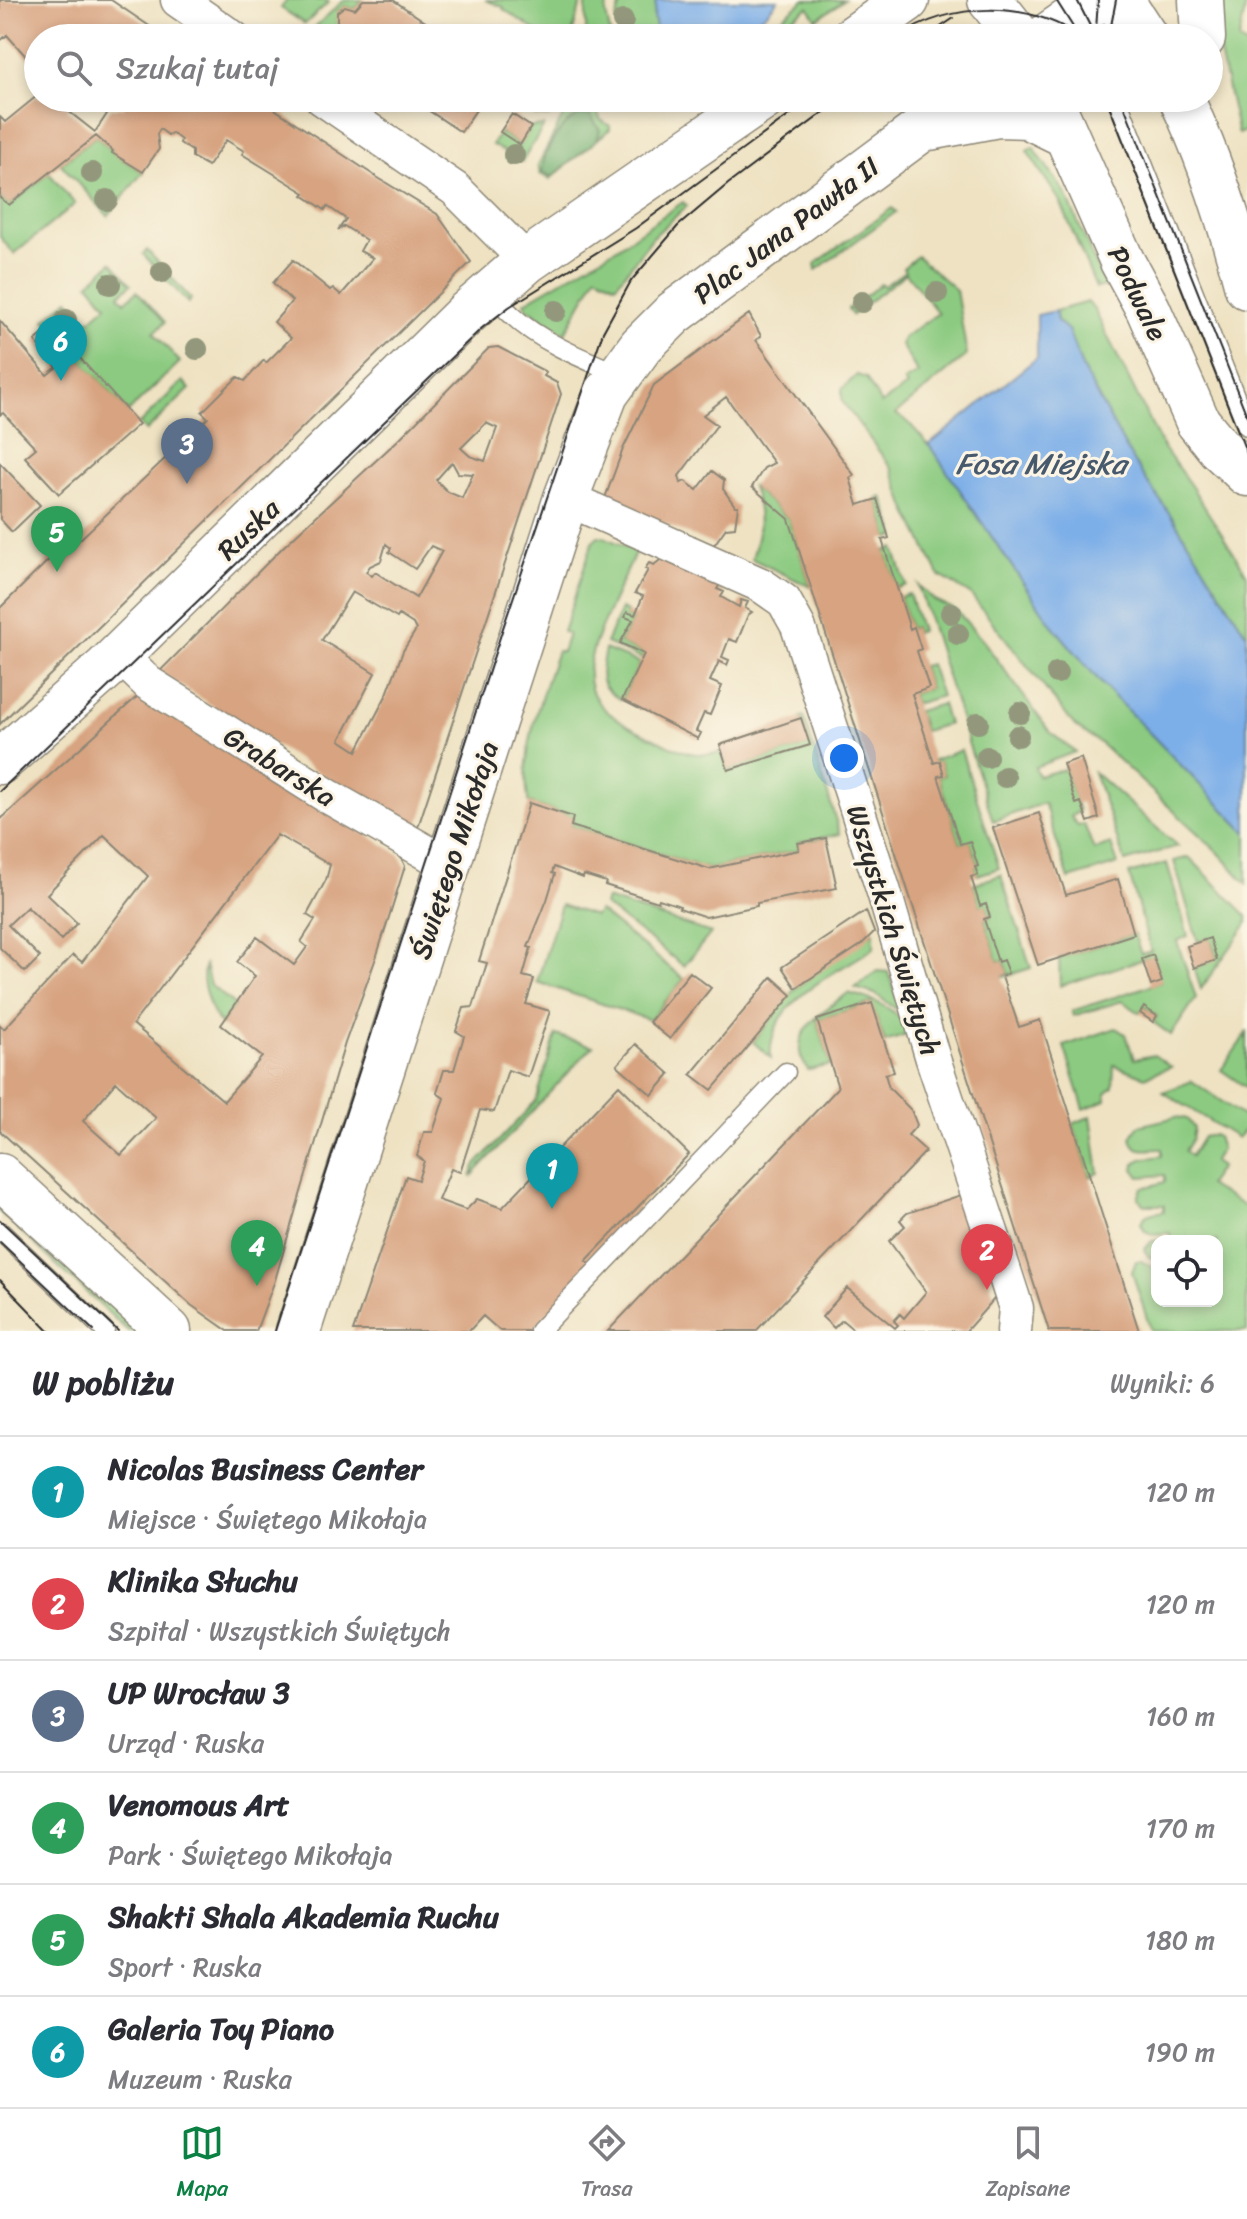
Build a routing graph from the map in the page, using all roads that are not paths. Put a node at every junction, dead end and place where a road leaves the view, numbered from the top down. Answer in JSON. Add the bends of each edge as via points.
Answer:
{"nodes":[{"id":1,"x":178,"y":0,"type":"edge"},
{"id":2,"x":873,"y":0,"type":"edge"},
{"id":3,"x":907,"y":0,"type":"edge"},
{"id":4,"x":990,"y":0,"type":"edge"},
{"id":5,"x":1099,"y":0,"type":"edge"},
{"id":6,"x":1114,"y":0,"type":"edge"},
{"id":7,"x":1121,"y":0,"type":"edge"},
{"id":8,"x":1201,"y":0,"type":"edge"},
{"id":9,"x":213,"y":24,"type":"edge"},
{"id":10,"x":860,"y":24,"type":"edge"},
{"id":11,"x":872,"y":24,"type":"edge"},
{"id":12,"x":1009,"y":24,"type":"edge"},
{"id":13,"x":1064,"y":24,"type":"edge"},
{"id":14,"x":1114,"y":24,"type":"edge"},
{"id":15,"x":1137,"y":24,"type":"edge"},
{"id":16,"x":1202,"y":24,"type":"edge"},
{"id":17,"x":342,"y":112,"type":"edge"},
{"id":18,"x":744,"y":112,"type":"edge"},
{"id":19,"x":944,"y":112,"type":"edge"},
{"id":20,"x":1123,"y":112,"type":"edge"},
{"id":21,"x":1188,"y":112,"type":"edge"},
{"id":22,"x":1212,"y":112,"type":"edge"},
{"id":23,"x":1058,"y":117,"type":"edge"},
{"id":24,"x":920,"y":129,"type":"junction"},
{"id":25,"x":1223,"y":205,"type":"junction"},
{"id":26,"x":527,"y":261,"type":"junction"},
{"id":27,"x":1247,"y":287,"type":"edge"},
{"id":28,"x":491,"y":293,"type":"junction"},
{"id":29,"x":619,"y":374,"type":"junction"},
{"id":30,"x":1247,"y":426,"type":"edge"},
{"id":31,"x":1247,"y":474,"type":"edge"},
{"id":32,"x":566,"y":498,"type":"junction"},
{"id":33,"x":119,"y":655,"type":"junction"},
{"id":34,"x":0,"y":762,"type":"edge"},
{"id":35,"x":449,"y":865,"type":"junction"},
{"id":36,"x":786,"y":1072,"type":"dead end"},
{"id":37,"x":0,"y":1176,"type":"edge"},
{"id":38,"x":0,"y":1231,"type":"edge"},
{"id":39,"x":1015,"y":1320,"type":"edge"},
{"id":40,"x":105,"y":1331,"type":"edge"},
{"id":41,"x":169,"y":1331,"type":"edge"},
{"id":42,"x":298,"y":1331,"type":"edge"},
{"id":43,"x":539,"y":1331,"type":"edge"}],
"edges":[{"from":1,"to":9,"type":"street"},
{"from":2,"to":10,"type":"main road"},
{"from":3,"to":11,"type":"main road"},
{"from":4,"to":12,"type":"main road"},
{"from":5,"to":13,"type":"main road"},
{"from":6,"to":14,"type":"lane"},
{"from":7,"to":15,"type":"main road"},
{"from":8,"to":16,"type":"main road"},
{"from":17,"to":26,"type":"street","via":[[455,189]]},
{"from":18,"to":26,"type":"main road"},
{"from":19,"to":24,"type":"main road","name":"Plac Jana Pawła II"},
{"from":20,"to":30,"type":"lane"},
{"from":21,"to":25,"type":"main road"},
{"from":22,"to":25,"type":"main road"},
{"from":23,"to":24,"type":"main road","via":[[999,115]]},
{"from":23,"to":31,"type":"main road","name":"Podwale","via":[[1198,422]]},
{"from":24,"to":29,"type":"main road","name":"Plac Jana Pawła II","via":[[674,313]]},
{"from":25,"to":27,"type":"main road"},
{"from":26,"to":28,"type":"main road"},
{"from":28,"to":29,"type":"lane","via":[[536,332]]},
{"from":28,"to":33,"type":"main road","name":"Ruska"},
{"from":29,"to":32,"type":"main road","name":"Świętego Mikołaja","via":[[600,405]]},
{"from":32,"to":35,"type":"main road","name":"Świętego Mikołaja"},
{"from":32,"to":39,"type":"street","name":"Wszystkich Świętych","via":[[761,585],[784,601],[798,626]]},
{"from":33,"to":34,"type":"main road","name":"Ruska"},
{"from":33,"to":35,"type":"street","name":"Grabarska","via":[[148,683]]},
{"from":35,"to":42,"type":"main road","name":"Świętego Mikołaja"},
{"from":36,"to":43,"type":"lane"},
{"from":37,"to":41,"type":"main road"},
{"from":38,"to":40,"type":"lane"}]}
